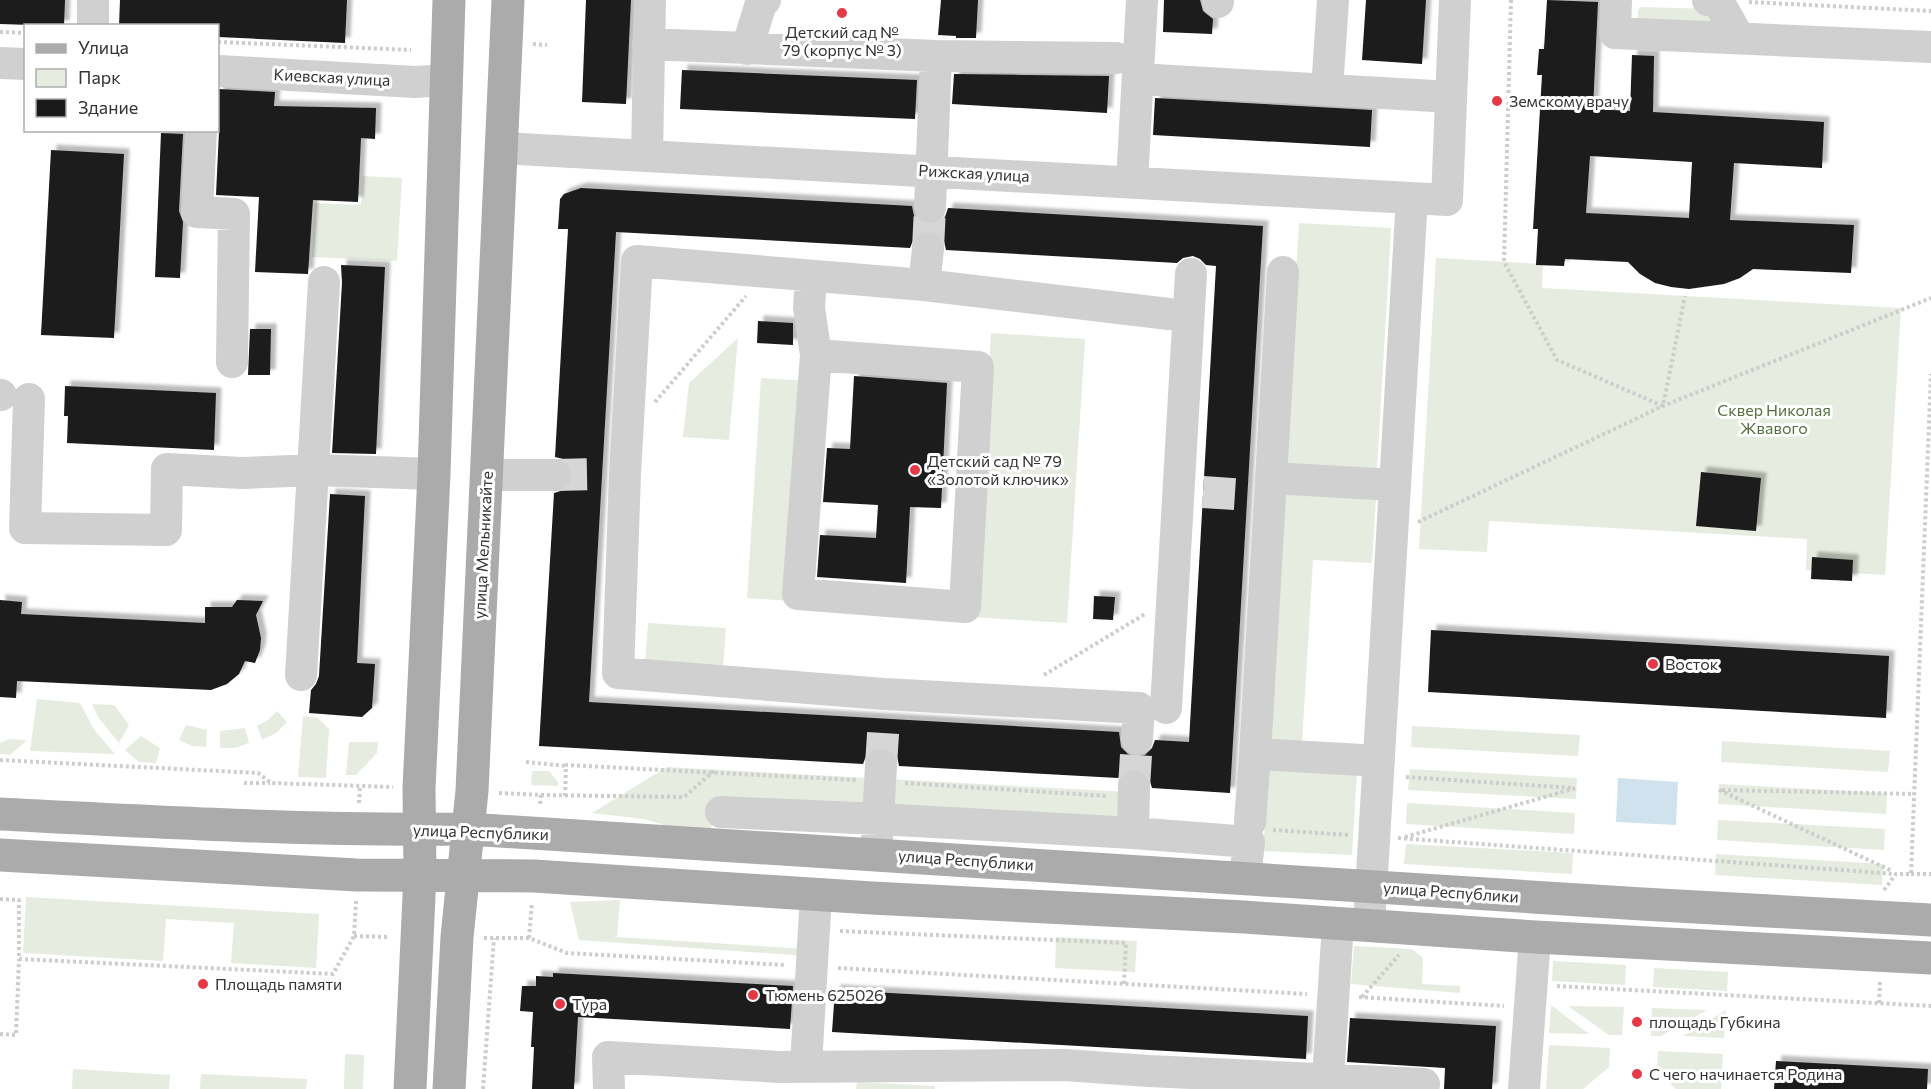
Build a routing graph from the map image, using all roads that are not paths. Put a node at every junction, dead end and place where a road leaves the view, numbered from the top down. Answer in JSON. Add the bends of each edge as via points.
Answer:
{"nodes":[{"id":1,"x":93,"y":0,"type":"edge"},
{"id":2,"x":449,"y":0,"type":"edge"},
{"id":3,"x":508,"y":0,"type":"edge"},
{"id":4,"x":650,"y":0,"type":"edge"},
{"id":5,"x":765,"y":0,"type":"edge"},
{"id":6,"x":1143,"y":0,"type":"edge"},
{"id":7,"x":1333,"y":0,"type":"edge"},
{"id":8,"x":1455,"y":0,"type":"edge"},
{"id":9,"x":1616,"y":0,"type":"edge"},
{"id":10,"x":1708,"y":0,"type":"edge"},
{"id":11,"x":93,"y":24,"type":"edge"},
{"id":12,"x":1739,"y":38,"type":"junction"},
{"id":13,"x":648,"y":44,"type":"junction"},
{"id":14,"x":1931,"y":47,"type":"edge"},
{"id":15,"x":747,"y":49,"type":"junction"},
{"id":16,"x":936,"y":56,"type":"junction"},
{"id":17,"x":0,"y":63,"type":"edge"},
{"id":18,"x":24,"y":64,"type":"edge"},
{"id":19,"x":1127,"y":69,"type":"junction"},
{"id":20,"x":219,"y":71,"type":"edge"},
{"id":21,"x":446,"y":80,"type":"junction"},
{"id":22,"x":1327,"y":90,"type":"junction"},
{"id":23,"x":1451,"y":97,"type":"junction"},
{"id":24,"x":201,"y":132,"type":"edge"},
{"id":25,"x":501,"y":148,"type":"junction"},
{"id":26,"x":647,"y":155,"type":"junction"},
{"id":27,"x":931,"y":171,"type":"junction"},
{"id":28,"x":1132,"y":182,"type":"junction"},
{"id":29,"x":1412,"y":198,"type":"junction"},
{"id":30,"x":930,"y":207,"type":"tunnel mouth"},
{"id":31,"x":928,"y":249,"type":"tunnel mouth"},
{"id":32,"x":1283,"y":272,"type":"dead end"},
{"id":33,"x":1191,"y":274,"type":"dead end"},
{"id":34,"x":811,"y":276,"type":"junction"},
{"id":35,"x":324,"y":282,"type":"dead end"},
{"id":36,"x":924,"y":285,"type":"junction"},
{"id":37,"x":1169,"y":314,"type":"dead end"},
{"id":38,"x":816,"y":355,"type":"junction"},
{"id":39,"x":232,"y":362,"type":"dead end"},
{"id":40,"x":10,"y":396,"type":"edge"},
{"id":41,"x":315,"y":470,"type":"junction"},
{"id":42,"x":434,"y":474,"type":"junction"},
{"id":43,"x":486,"y":475,"type":"junction"},
{"id":44,"x":555,"y":475,"type":"tunnel mouth"},
{"id":45,"x":1395,"y":485,"type":"junction"},
{"id":46,"x":1263,"y":490,"type":"junction"},
{"id":47,"x":301,"y":675,"type":"dead end"},
{"id":48,"x":1166,"y":708,"type":"dead end"},
{"id":49,"x":1137,"y":739,"type":"tunnel mouth"},
{"id":50,"x":1255,"y":754,"type":"junction"},
{"id":51,"x":1379,"y":761,"type":"junction"},
{"id":52,"x":881,"y":773,"type":"tunnel mouth"},
{"id":53,"x":721,"y":812,"type":"dead end"},
{"id":54,"x":0,"y":814,"type":"edge"},
{"id":55,"x":879,"y":819,"type":"junction"},
{"id":56,"x":1250,"y":822,"type":"road end"},
{"id":57,"x":468,"y":829,"type":"junction"},
{"id":58,"x":418,"y":830,"type":"junction"},
{"id":59,"x":0,"y":855,"type":"edge"},
{"id":60,"x":876,"y":855,"type":"junction"},
{"id":61,"x":420,"y":875,"type":"junction"},
{"id":62,"x":463,"y":875,"type":"junction"},
{"id":63,"x":1245,"y":879,"type":"junction"},
{"id":64,"x":1372,"y":887,"type":"junction"},
{"id":65,"x":816,"y":895,"type":"junction"},
{"id":66,"x":1931,"y":920,"type":"edge"},
{"id":67,"x":1354,"y":925,"type":"junction"},
{"id":68,"x":1534,"y":937,"type":"junction"},
{"id":69,"x":1931,"y":958,"type":"edge"},
{"id":70,"x":789,"y":1074,"type":"edge"},
{"id":71,"x":1328,"y":1079,"type":"junction"},
{"id":72,"x":410,"y":1089,"type":"edge"},
{"id":73,"x":449,"y":1089,"type":"edge"},
{"id":74,"x":609,"y":1089,"type":"edge"},
{"id":75,"x":1423,"y":1089,"type":"edge"},
{"id":76,"x":1524,"y":1089,"type":"edge"}],
"edges":[{"from":1,"to":11,"type":"street"},
{"from":2,"to":21,"type":"main road"},
{"from":3,"to":25,"type":"main road","name":"улица Мельникайте"},
{"from":4,"to":13,"type":"street"},
{"from":5,"to":15,"type":"street"},
{"from":6,"to":19,"type":"street"},
{"from":7,"to":22,"type":"street"},
{"from":8,"to":23,"type":"street"},
{"from":9,"to":12,"type":"street","via":[[1615,33]]},
{"from":10,"to":12,"type":"street","via":[[1718,1]]},
{"from":12,"to":14,"type":"street"},
{"from":13,"to":15,"type":"street"},
{"from":13,"to":26,"type":"street"},
{"from":15,"to":16,"type":"street"},
{"from":16,"to":19,"type":"street"},
{"from":16,"to":27,"type":"street"},
{"from":17,"to":18,"type":"street"},
{"from":19,"to":22,"type":"street"},
{"from":19,"to":28,"type":"street"},
{"from":20,"to":21,"type":"street","name":"Киевская улица","via":[[415,82]]},
{"from":21,"to":42,"type":"main road"},
{"from":22,"to":23,"type":"street"},
{"from":23,"to":29,"type":"street","name":"Рижская улица","via":[[1447,200]]},
{"from":24,"to":39,"type":"street","via":[[197,212],[234,214]]},
{"from":25,"to":26,"type":"street","name":"Рижская улица"},
{"from":25,"to":43,"type":"main road","name":"улица Мельникайте"},
{"from":26,"to":27,"type":"street","name":"Рижская улица"},
{"from":27,"to":28,"type":"street","name":"Рижская улица"},
{"from":27,"to":30,"type":"street"},
{"from":28,"to":29,"type":"street","name":"Рижская улица"},
{"from":29,"to":45,"type":"street"},
{"from":31,"to":36,"type":"street"},
{"from":32,"to":46,"type":"street"},
{"from":33,"to":48,"type":"street","via":[[1191,491],[1172,597]]},
{"from":34,"to":36,"type":"street"},
{"from":34,"to":38,"type":"street","via":[[809,308]]},
{"from":34,"to":49,"type":"street","via":[[637,261],[627,435],[613,474],[618,673],[884,706],[1139,708]]},
{"from":35,"to":41,"type":"street"},
{"from":36,"to":37,"type":"street"},
{"from":38,"to":38,"type":"street","via":[[798,594],[964,607],[978,367]]},
{"from":40,"to":41,"type":"street","via":[[25,528],[166,530],[167,468]]},
{"from":41,"to":42,"type":"street"},
{"from":41,"to":47,"type":"street"},
{"from":42,"to":58,"type":"main road"},
{"from":43,"to":44,"type":"street"},
{"from":43,"to":57,"type":"main road","name":"улица Мельникайте"},
{"from":45,"to":46,"type":"street"},
{"from":45,"to":51,"type":"street"},
{"from":46,"to":50,"type":"street"},
{"from":50,"to":51,"type":"street"},
{"from":50,"to":56,"type":"street"},
{"from":51,"to":64,"type":"street"},
{"from":52,"to":55,"type":"street"},
{"from":53,"to":55,"type":"street"},
{"from":54,"to":58,"type":"main road","name":"улица Республики"},
{"from":55,"to":60,"type":"street"},
{"from":55,"to":63,"type":"street","via":[[1134,811],[1249,842]]},
{"from":57,"to":58,"type":"main road","name":"улица Республики"},
{"from":57,"to":60,"type":"main road","name":"улица Республики"},
{"from":57,"to":62,"type":"main road","name":"улица Мельникайте"},
{"from":58,"to":61,"type":"main road"},
{"from":59,"to":61,"type":"main road"},
{"from":60,"to":63,"type":"main road","name":"улица Республики"},
{"from":61,"to":62,"type":"main road"},
{"from":61,"to":72,"type":"main road"},
{"from":62,"to":65,"type":"main road","via":[[534,876]]},
{"from":62,"to":73,"type":"main road","name":"улица Мельникайте"},
{"from":63,"to":64,"type":"main road","name":"улица Республики"},
{"from":64,"to":66,"type":"main road","name":"улица Республики"},
{"from":64,"to":67,"type":"street"},
{"from":65,"to":67,"type":"main road"},
{"from":65,"to":70,"type":"street","via":[[813,966]]},
{"from":67,"to":68,"type":"main road"},
{"from":67,"to":71,"type":"street","via":[[1347,997]]},
{"from":68,"to":69,"type":"main road"},
{"from":68,"to":76,"type":"street"},
{"from":70,"to":71,"type":"street","via":[[1065,1065]]},
{"from":70,"to":74,"type":"street","via":[[608,1057]]},
{"from":71,"to":75,"type":"street","via":[[1424,1084]]}]}
